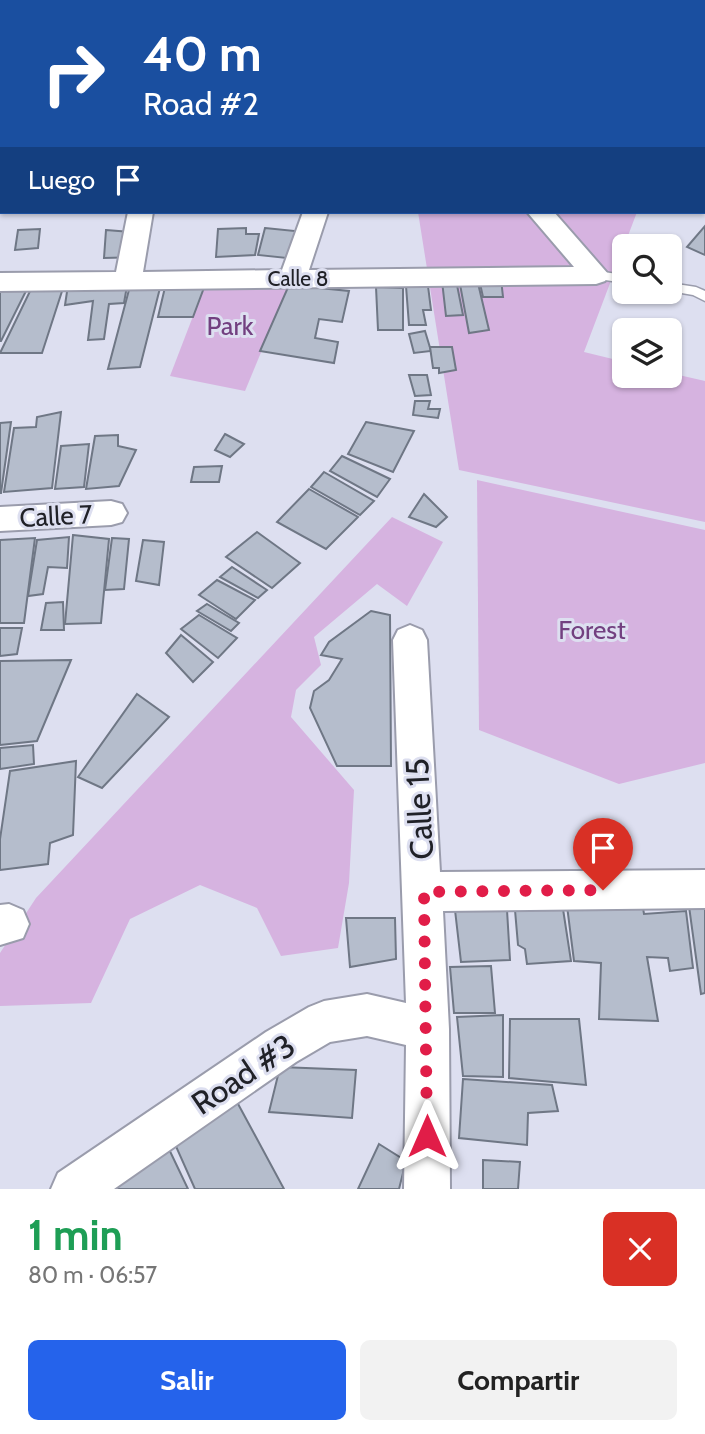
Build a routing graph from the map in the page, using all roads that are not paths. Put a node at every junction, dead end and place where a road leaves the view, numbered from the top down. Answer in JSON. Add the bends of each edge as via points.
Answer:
{"nodes":[{"id":1,"x":139,"y":214,"type":"edge"},
{"id":2,"x":315,"y":214,"type":"edge"},
{"id":3,"x":542,"y":214,"type":"edge"},
{"id":4,"x":596,"y":275,"type":"junction"},
{"id":5,"x":293,"y":277,"type":"junction"},
{"id":6,"x":612,"y":277,"type":"edge"},
{"id":7,"x":128,"y":279,"type":"junction"},
{"id":8,"x":0,"y":282,"type":"edge"},
{"id":9,"x":682,"y":288,"type":"edge"},
{"id":10,"x":705,"y":297,"type":"edge"},
{"id":11,"x":111,"y":513,"type":"dead end"},
{"id":12,"x":0,"y":519,"type":"edge"},
{"id":13,"x":410,"y":640,"type":"dead end"},
{"id":14,"x":705,"y":889,"type":"edge"},
{"id":15,"x":424,"y":892,"type":"junction"},
{"id":16,"x":428,"y":1029,"type":"junction"},
{"id":17,"x":74,"y":1189,"type":"edge"},
{"id":18,"x":427,"y":1189,"type":"edge"}],
"edges":[{"from":1,"to":7,"type":"street"},
{"from":2,"to":5,"type":"street"},
{"from":3,"to":4,"type":"street"},
{"from":4,"to":5,"type":"street","name":"Calle 8"},
{"from":4,"to":6,"type":"lane"},
{"from":5,"to":7,"type":"street","name":"Calle 8"},
{"from":7,"to":8,"type":"street","name":"Calle 8"},
{"from":9,"to":10,"type":"lane"},
{"from":11,"to":12,"type":"street","name":"Calle 7"},
{"from":13,"to":15,"type":"street","name":"Calle 15"},
{"from":14,"to":15,"type":"street"},
{"from":15,"to":16,"type":"street","name":"Calle 15"},
{"from":16,"to":17,"type":"street","name":"Road #3","via":[[367,1015],[324,1022]]},
{"from":16,"to":18,"type":"street","name":"Calle 15"}]}
